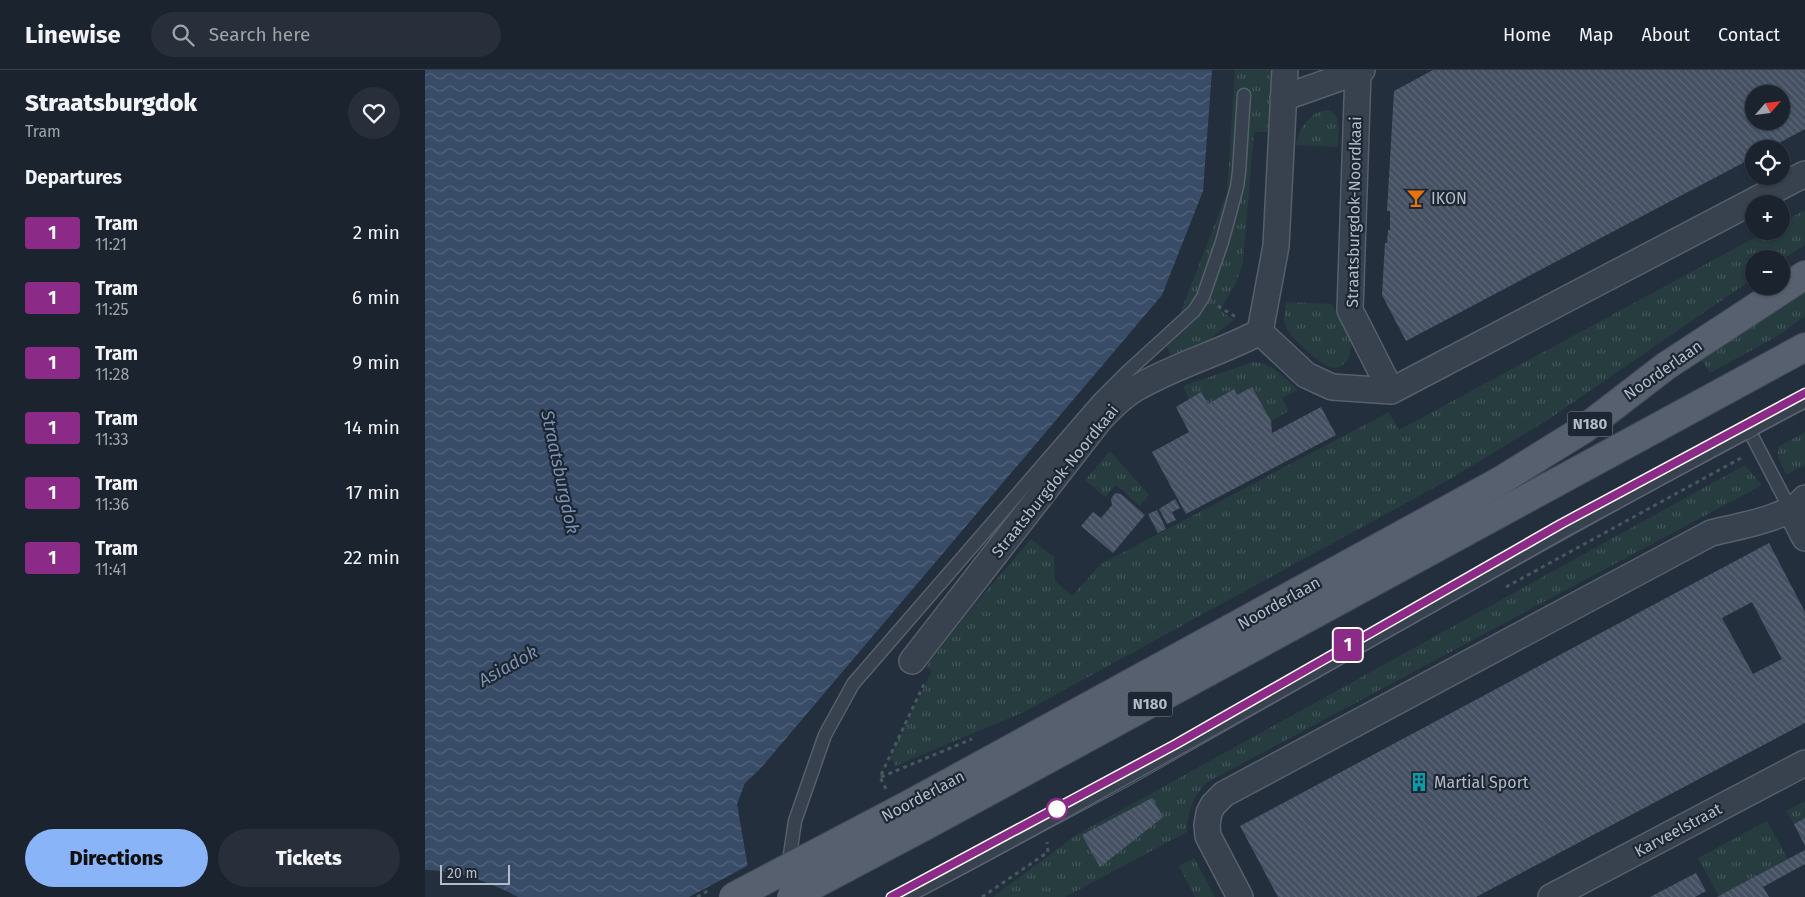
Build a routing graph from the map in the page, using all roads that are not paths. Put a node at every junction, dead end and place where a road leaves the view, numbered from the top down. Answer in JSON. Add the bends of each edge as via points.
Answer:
{"nodes":[{"id":1,"x":1285,"y":70,"type":"edge"},
{"id":2,"x":1360,"y":71,"type":"edge"},
{"id":3,"x":1244,"y":94,"type":"dead end"},
{"id":4,"x":1283,"y":98,"type":"junction"},
{"id":5,"x":1805,"y":174,"type":"edge"},
{"id":6,"x":1805,"y":275,"type":"edge"},
{"id":7,"x":1260,"y":332,"type":"junction"},
{"id":8,"x":1805,"y":347,"type":"edge"},
{"id":9,"x":1391,"y":391,"type":"junction"},
{"id":10,"x":1805,"y":401,"type":"edge"},
{"id":11,"x":1749,"y":430,"type":"junction"},
{"id":12,"x":1797,"y":504,"type":"edge"},
{"id":13,"x":1805,"y":538,"type":"edge"},
{"id":14,"x":912,"y":661,"type":"dead end"},
{"id":15,"x":1805,"y":763,"type":"edge"},
{"id":16,"x":917,"y":815,"type":"junction"},
{"id":17,"x":733,"y":897,"type":"edge"},
{"id":18,"x":784,"y":897,"type":"edge"},
{"id":19,"x":791,"y":897,"type":"edge"},
{"id":20,"x":906,"y":897,"type":"edge"},
{"id":21,"x":1240,"y":897,"type":"edge"},
{"id":22,"x":1551,"y":897,"type":"edge"}],
"edges":[{"from":1,"to":4,"type":"street"},
{"from":2,"to":4,"type":"street","name":"Straatsburgdok-Noordkaai"},
{"from":2,"to":9,"type":"street","name":"Straatsburgdok-Noordkaai","via":[[1349,310]]},
{"from":3,"to":18,"type":"lane","via":[[1237,187],[1203,296],[1194,311],[1100,399],[853,684],[825,735],[795,821]]},
{"from":4,"to":7,"type":"street","via":[[1277,246]]},
{"from":5,"to":9,"type":"street"},
{"from":6,"to":16,"type":"main road","name":"Noorderlaan","number":"N180","via":[[1666,366],[1584,429],[1500,481]]},
{"from":7,"to":9,"type":"street","via":[[1306,375],[1332,387]]},
{"from":7,"to":14,"type":"street","name":"Straatsburgdok-Noordkaai","via":[[1147,382],[1113,406]]},
{"from":8,"to":16,"type":"main road","name":"Noorderlaan","number":"N180"},
{"from":10,"to":11,"type":"lane"},
{"from":11,"to":12,"type":"lane"},
{"from":11,"to":20,"type":"lane","bridge":true,"via":[[1469,584],[1160,760]]},
{"from":12,"to":13,"type":"street"},
{"from":12,"to":21,"type":"street","via":[[1778,516],[1711,533],[1224,794],[1209,813],[1208,836]]},
{"from":15,"to":22,"type":"street","name":"Karveelstraat"},
{"from":16,"to":17,"type":"main road","name":"Noorderlaan","number":"N180","bridge":true},
{"from":16,"to":19,"type":"main road","name":"Noorderlaan","number":"N180","bridge":true}]}
